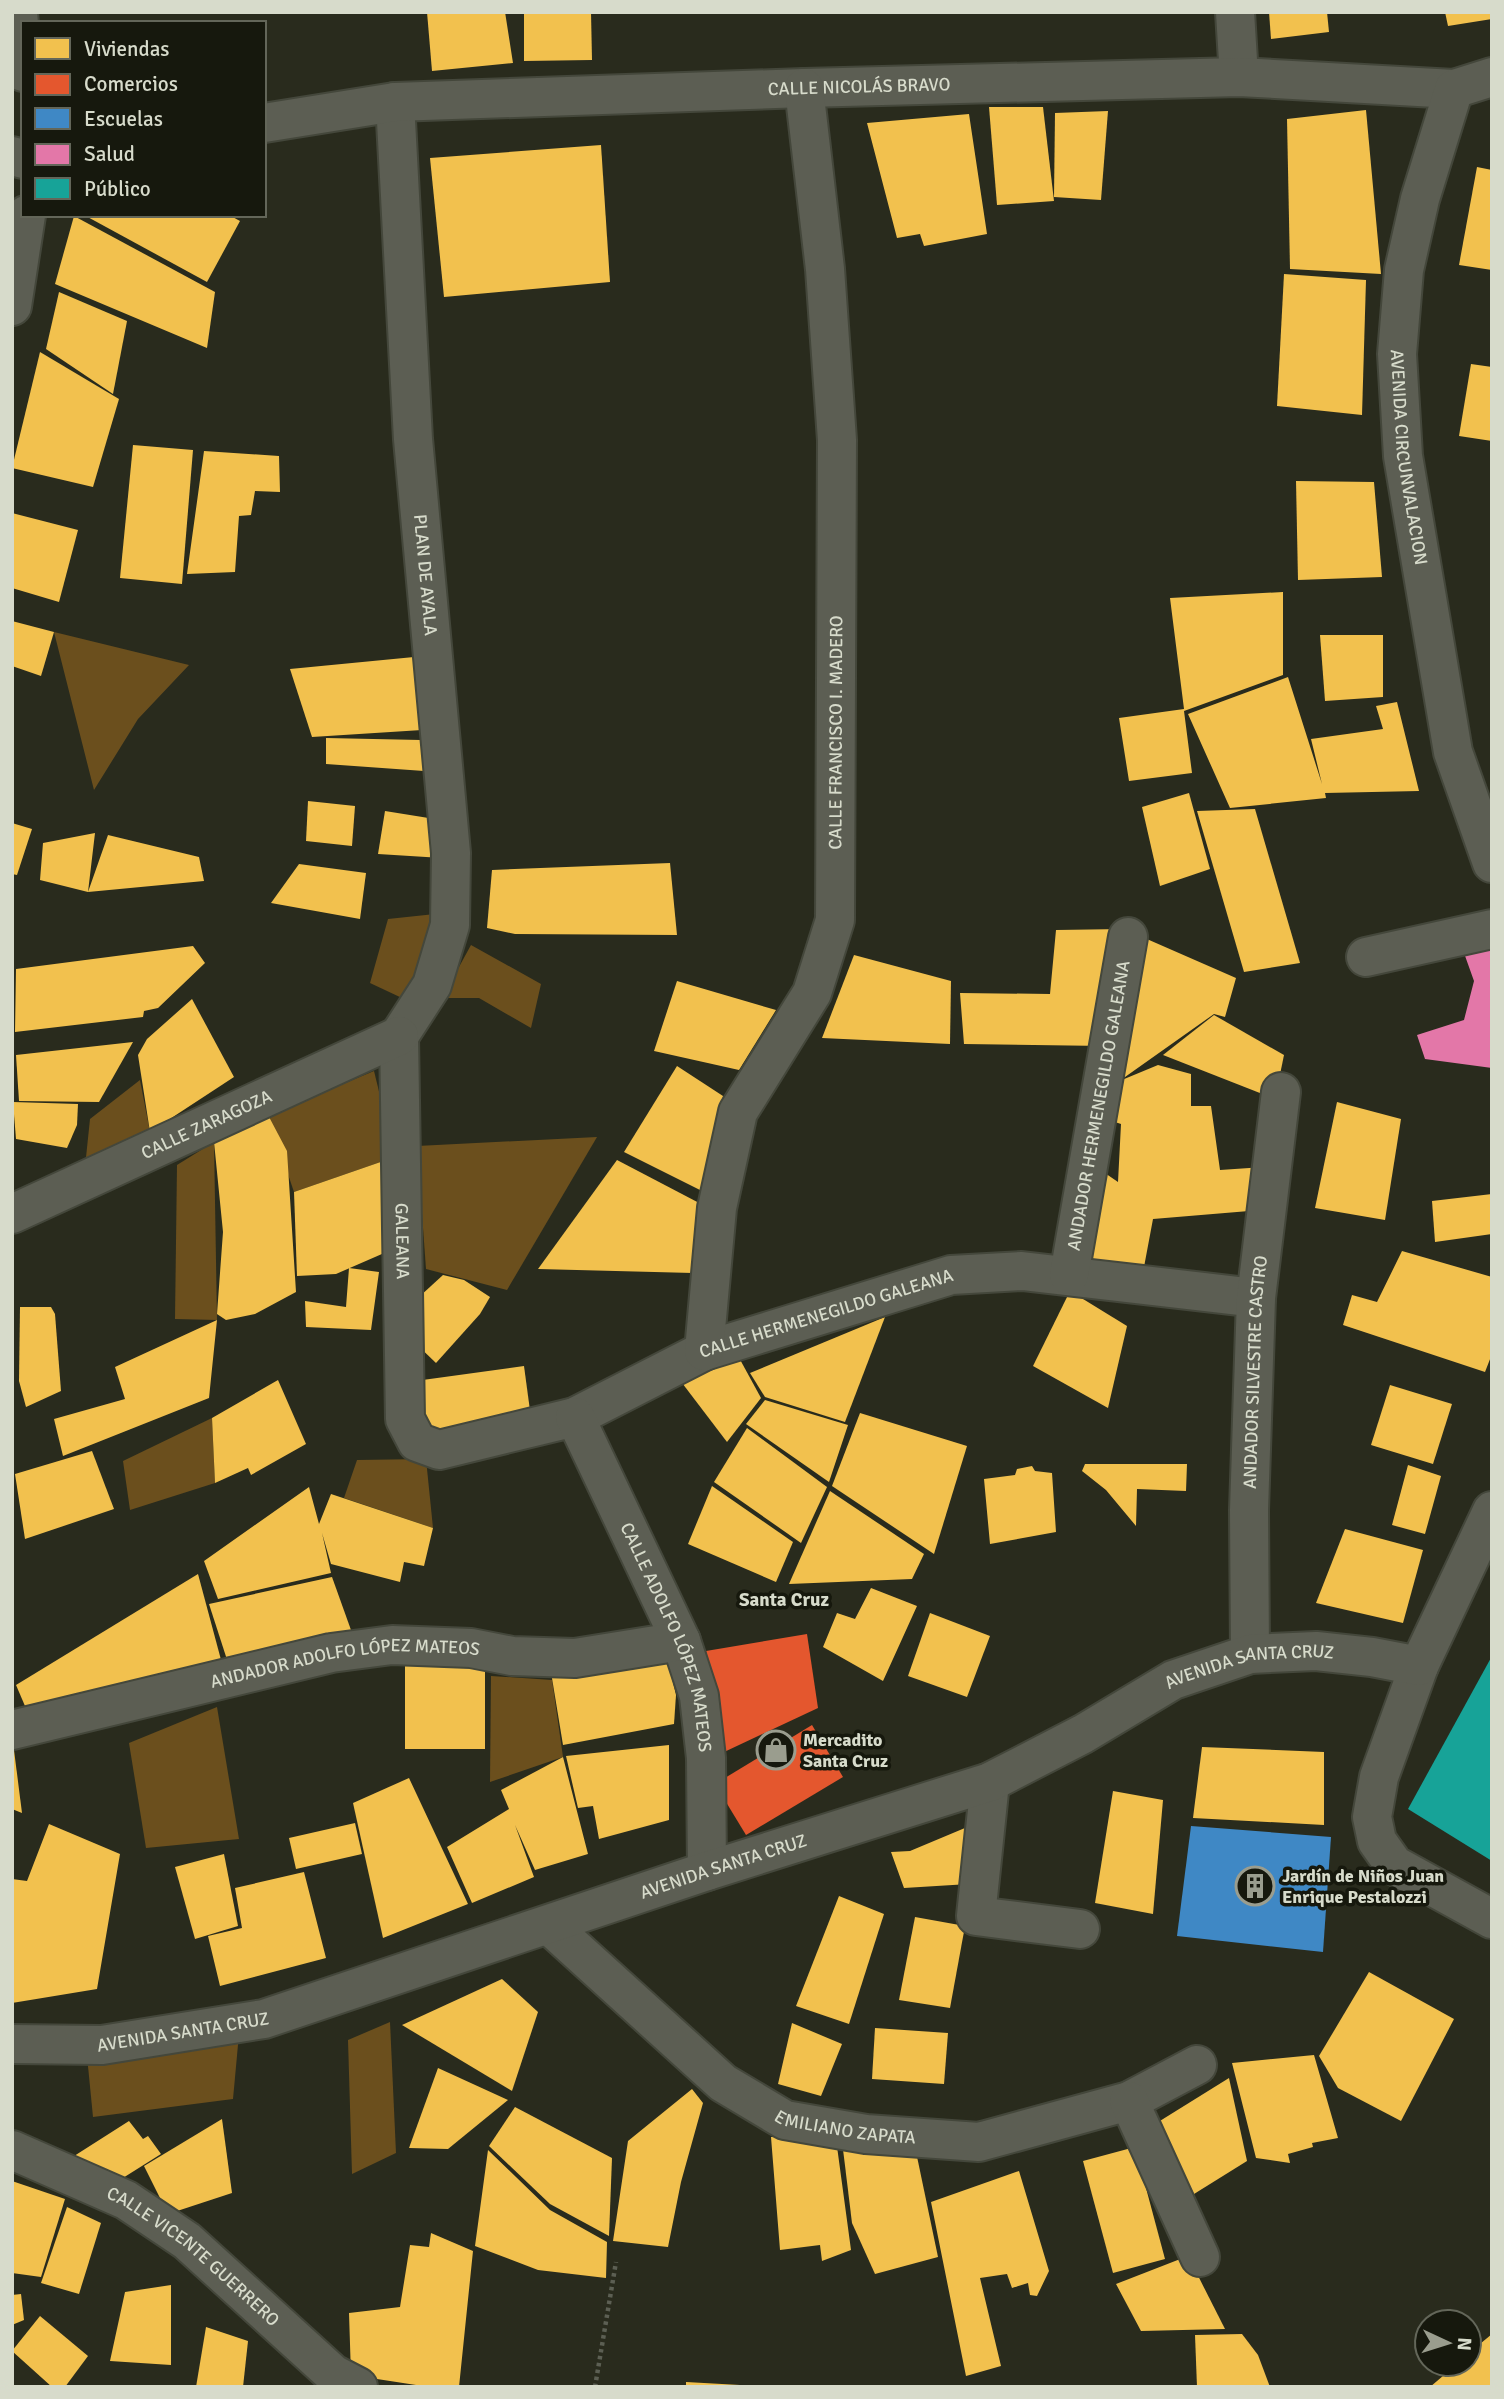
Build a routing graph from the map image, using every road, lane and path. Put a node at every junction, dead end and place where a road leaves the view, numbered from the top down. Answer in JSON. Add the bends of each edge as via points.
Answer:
{"nodes":[{"id":1,"x":18,"y":12,"type":"edge"},
{"id":2,"x":1235,"y":12,"type":"edge"},
{"id":3,"x":21,"y":48,"type":"edge"},
{"id":4,"x":1492,"y":77,"type":"edge"},
{"id":5,"x":1239,"y":78,"type":"junction"},
{"id":6,"x":804,"y":88,"type":"junction"},
{"id":7,"x":1454,"y":89,"type":"junction"},
{"id":8,"x":395,"y":102,"type":"junction"},
{"id":9,"x":266,"y":123,"type":"edge"},
{"id":10,"x":26,"y":217,"type":"edge"},
{"id":11,"x":12,"y":306,"type":"edge"},
{"id":12,"x":1491,"y":862,"type":"edge"},
{"id":13,"x":1492,"y":929,"type":"edge"},
{"id":14,"x":1128,"y":937,"type":"dead end"},
{"id":15,"x":1366,"y":957,"type":"dead end"},
{"id":16,"x":399,"y":1036,"type":"junction"},
{"id":17,"x":1281,"y":1092,"type":"dead end"},
{"id":18,"x":12,"y":1214,"type":"edge"},
{"id":19,"x":1069,"y":1275,"type":"junction"},
{"id":20,"x":1256,"y":1298,"type":"junction"},
{"id":21,"x":704,"y":1350,"type":"junction"},
{"id":22,"x":575,"y":1417,"type":"junction"},
{"id":23,"x":416,"y":1442,"type":"joint"},
{"id":24,"x":1492,"y":1511,"type":"edge"},
{"id":25,"x":681,"y":1641,"type":"junction"},
{"id":26,"x":1250,"y":1654,"type":"junction"},
{"id":27,"x":1419,"y":1666,"type":"junction"},
{"id":28,"x":12,"y":1730,"type":"edge"},
{"id":29,"x":990,"y":1782,"type":"junction"},
{"id":30,"x":707,"y":1871,"type":"junction"},
{"id":31,"x":1492,"y":1919,"type":"edge"},
{"id":32,"x":549,"y":1925,"type":"junction"},
{"id":33,"x":1080,"y":1929,"type":"dead end"},
{"id":34,"x":12,"y":2044,"type":"edge"},
{"id":35,"x":1197,"y":2065,"type":"dead end"},
{"id":36,"x":1129,"y":2101,"type":"junction"},
{"id":37,"x":12,"y":2150,"type":"edge"},
{"id":38,"x":1200,"y":2257,"type":"dead end"},
{"id":39,"x":616,"y":2262,"type":"dead end"},
{"id":40,"x":358,"y":2387,"type":"edge"},
{"id":41,"x":595,"y":2387,"type":"edge"}],
"edges":[{"from":1,"to":3,"type":"street"},
{"from":2,"to":5,"type":"street"},
{"from":4,"to":7,"type":"street"},
{"from":5,"to":6,"type":"street","name":"CALLE NICOLÁS BRAVO"},
{"from":5,"to":7,"type":"street","name":"CALLE NICOLÁS BRAVO"},
{"from":6,"to":8,"type":"street","name":"CALLE NICOLÁS BRAVO"},
{"from":6,"to":21,"type":"street","name":"CALLE FRANCISCO I. MADERO","via":[[825,269],[837,440],[835,920],[812,993],[738,1112],[717,1208]]},
{"from":7,"to":12,"type":"street","name":"AVENIDA CIRCUNVALACION","via":[[1404,270],[1397,354],[1403,456],[1453,752]]},
{"from":8,"to":9,"type":"street","name":"CALLE NICOLÁS BRAVO"},
{"from":8,"to":16,"type":"street","name":"PLAN DE AYALA","via":[[413,439],[451,853],[450,925],[432,985]]},
{"from":10,"to":11,"type":"street"},
{"from":13,"to":15,"type":"street"},
{"from":14,"to":19,"type":"street","name":"ANDADOR HERMENEGILDO GALEANA"},
{"from":16,"to":18,"type":"street","name":"CALLE ZARAGOZA"},
{"from":16,"to":23,"type":"street","name":"GALEANA","via":[[405,1419]]},
{"from":17,"to":20,"type":"street","name":"ANDADOR SILVESTRE CASTRO"},
{"from":19,"to":20,"type":"street","name":"CALLE HERMENEGILDO GALEANA"},
{"from":19,"to":21,"type":"street","name":"CALLE HERMENEGILDO GALEANA","via":[[1022,1271],[951,1275]]},
{"from":20,"to":26,"type":"street","name":"ANDADOR SILVESTRE CASTRO"},
{"from":21,"to":22,"type":"street","name":"CALLE HERMENEGILDO GALEANA"},
{"from":22,"to":23,"type":"street","name":"CALLE HERMENEGILDO GALEANA","via":[[439,1450]]},
{"from":22,"to":25,"type":"street","name":"CALLE ADOLFO LÓPEZ MATEOS"},
{"from":24,"to":27,"type":"street"},
{"from":25,"to":28,"type":"street","name":"ANDADOR ADOLFO LÓPEZ MATEOS","via":[[575,1658],[392,1645],[331,1653]]},
{"from":25,"to":30,"type":"street","name":"CALLE ADOLFO LÓPEZ MATEOS","via":[[699,1696],[706,1758]]},
{"from":26,"to":27,"type":"street","name":"AVENIDA SANTA CRUZ","via":[[1316,1651]]},
{"from":26,"to":29,"type":"street","name":"AVENIDA SANTA CRUZ","via":[[1173,1680]]},
{"from":27,"to":31,"type":"street","via":[[1379,1777],[1372,1816],[1377,1840],[1394,1865]]},
{"from":29,"to":30,"type":"street","name":"AVENIDA SANTA CRUZ"},
{"from":29,"to":33,"type":"street","via":[[976,1916]]},
{"from":30,"to":32,"type":"street","name":"AVENIDA SANTA CRUZ"},
{"from":32,"to":34,"type":"street","name":"AVENIDA SANTA CRUZ","via":[[264,2019],[102,2045]]},
{"from":32,"to":36,"type":"street","name":"EMILIANO ZAPATA","via":[[723,2083],[785,2120],[866,2134],[979,2142]]},
{"from":35,"to":36,"type":"street","name":"EMILIANO ZAPATA"},
{"from":36,"to":38,"type":"street"},
{"from":37,"to":40,"type":"street","name":"CALLE VICENTE GUERRERO","via":[[126,2200],[187,2241],[333,2374]]},
{"from":39,"to":41,"type":"path"}]}
